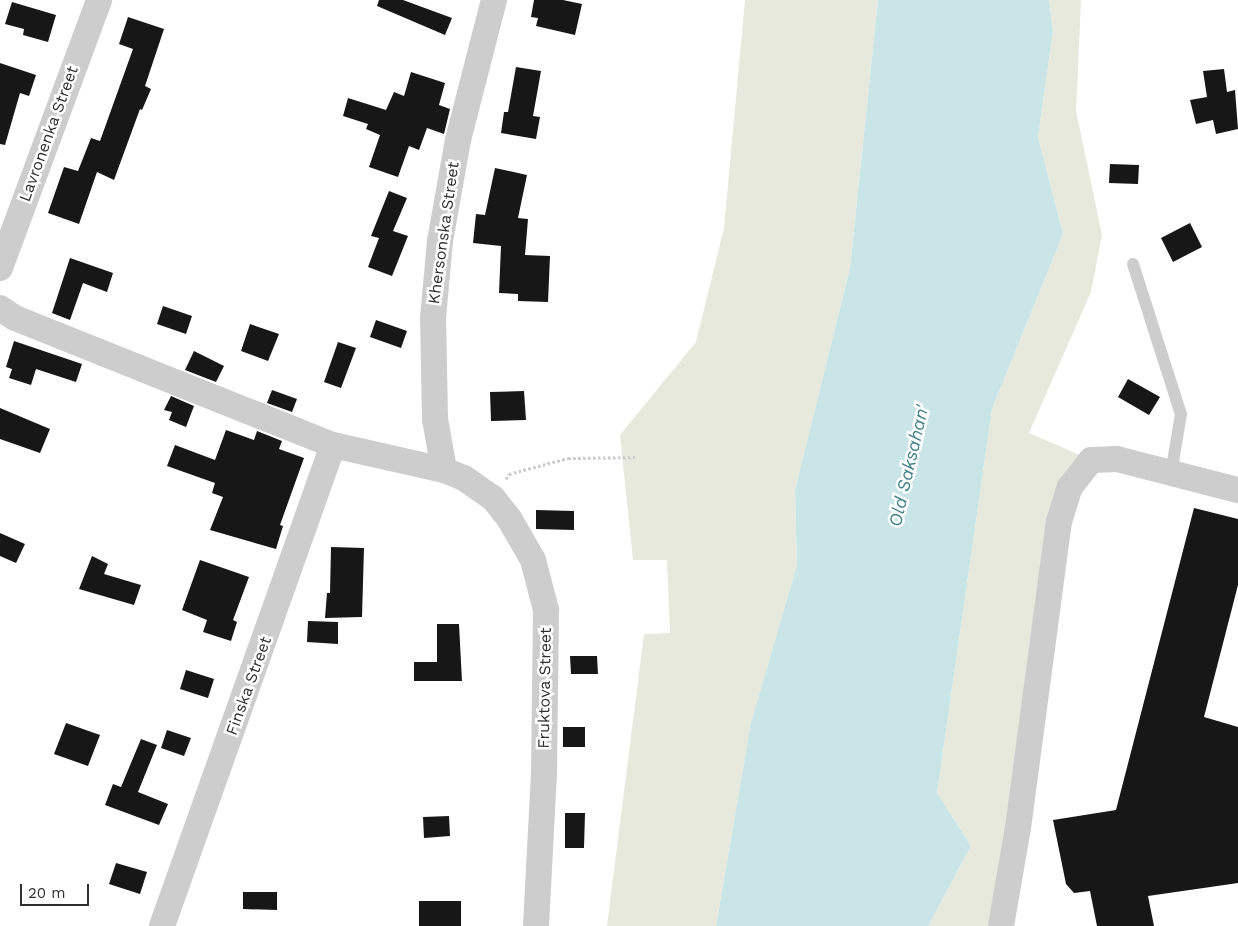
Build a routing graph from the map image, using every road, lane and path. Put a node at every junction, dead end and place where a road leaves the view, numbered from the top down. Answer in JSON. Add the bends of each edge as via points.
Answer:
{"nodes":[{"id":1,"x":99,"y":0,"type":"edge"},
{"id":2,"x":494,"y":0,"type":"edge"},
{"id":3,"x":1133,"y":264,"type":"dead end"},
{"id":4,"x":0,"y":268,"type":"edge"},
{"id":5,"x":0,"y":308,"type":"edge"},
{"id":6,"x":334,"y":445,"type":"junction"},
{"id":7,"x":635,"y":457,"type":"dead end"},
{"id":8,"x":454,"y":474,"type":"junction"},
{"id":9,"x":1171,"y":474,"type":"junction"},
{"id":10,"x":1238,"y":490,"type":"edge"},
{"id":11,"x":493,"y":498,"type":"junction"},
{"id":12,"x":162,"y":926,"type":"edge"},
{"id":13,"x":536,"y":926,"type":"edge"},
{"id":14,"x":1001,"y":926,"type":"edge"}],
"edges":[{"from":1,"to":4,"type":"street","name":"Lavronenka Street"},
{"from":2,"to":8,"type":"street","name":"Khersonska Street","via":[[458,140],[440,242],[433,318],[435,419]]},
{"from":3,"to":9,"type":"lane","via":[[1181,414]]},
{"from":5,"to":6,"type":"street","via":[[15,318]]},
{"from":6,"to":8,"type":"street"},
{"from":6,"to":12,"type":"street","name":"Finska Street"},
{"from":7,"to":11,"type":"path","via":[[568,458],[509,474]]},
{"from":8,"to":11,"type":"street","name":"Fruktova Street"},
{"from":9,"to":10,"type":"street"},
{"from":9,"to":14,"type":"street","via":[[1117,459],[1091,460],[1070,486],[1059,522],[1018,828]]},
{"from":11,"to":13,"type":"street","name":"Fruktova Street","via":[[533,560],[546,610],[545,734]]}]}
